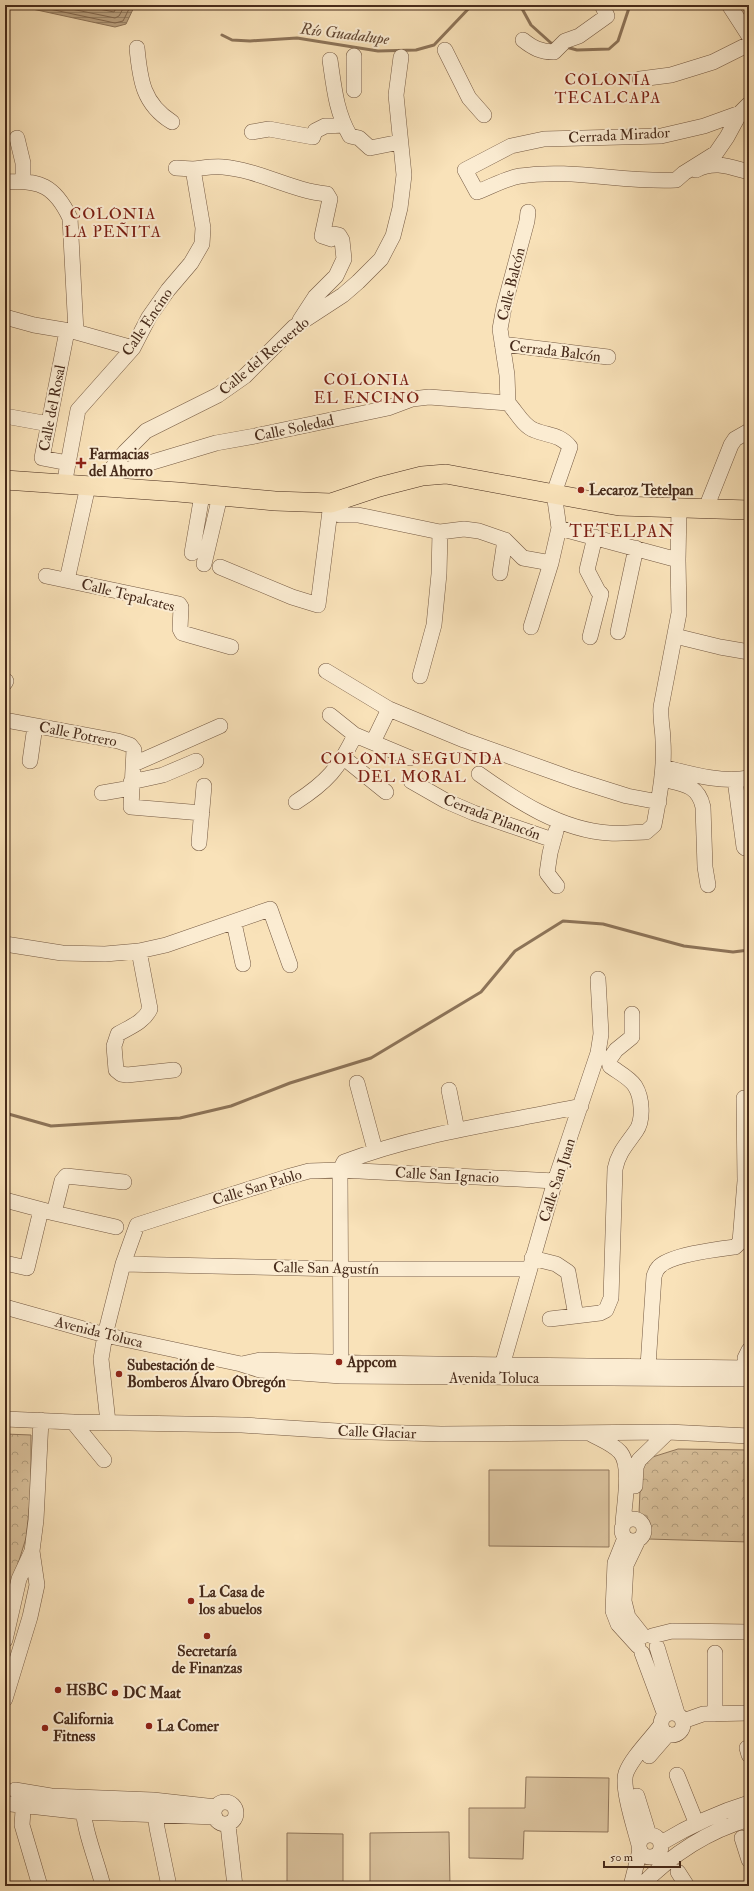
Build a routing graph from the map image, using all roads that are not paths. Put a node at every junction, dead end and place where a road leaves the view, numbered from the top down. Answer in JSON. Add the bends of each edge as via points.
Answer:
{"nodes":[{"id":1,"x":729,"y":5,"type":"edge"},
{"id":2,"x":605,"y":10,"type":"edge"},
{"id":3,"x":749,"y":36,"type":"edge"},
{"id":4,"x":523,"y":40,"type":"dead end"},
{"id":5,"x":749,"y":44,"type":"edge"},
{"id":6,"x":137,"y":48,"type":"dead end"},
{"id":7,"x":444,"y":50,"type":"dead end"},
{"id":8,"x":354,"y":56,"type":"dead end"},
{"id":9,"x":401,"y":57,"type":"dead end"},
{"id":10,"x":330,"y":60,"type":"dead end"},
{"id":11,"x":640,"y":79,"type":"dead end"},
{"id":12,"x":354,"y":90,"type":"dead end"},
{"id":13,"x":744,"y":109,"type":"edge"},
{"id":14,"x":484,"y":115,"type":"dead end"},
{"id":15,"x":172,"y":122,"type":"dead end"},
{"id":16,"x":344,"y":125,"type":"junction"},
{"id":17,"x":252,"y":132,"type":"dead end"},
{"id":18,"x":17,"y":138,"type":"dead end"},
{"id":19,"x":400,"y":142,"type":"junction"},
{"id":20,"x":176,"y":168,"type":"dead end"},
{"id":21,"x":193,"y":169,"type":"junction"},
{"id":22,"x":749,"y":172,"type":"edge"},
{"id":23,"x":23,"y":181,"type":"junction"},
{"id":24,"x":672,"y":181,"type":"junction"},
{"id":25,"x":5,"y":182,"type":"edge"},
{"id":26,"x":528,"y":212,"type":"dead end"},
{"id":27,"x":5,"y":316,"type":"edge"},
{"id":28,"x":298,"y":324,"type":"junction"},
{"id":29,"x":72,"y":332,"type":"junction"},
{"id":30,"x":502,"y":344,"type":"junction"},
{"id":31,"x":132,"y":348,"type":"junction"},
{"id":32,"x":608,"y":357,"type":"dead end"},
{"id":33,"x":508,"y":403,"type":"junction"},
{"id":34,"x":5,"y":416,"type":"edge"},
{"id":35,"x":49,"y":424,"type":"junction"},
{"id":36,"x":749,"y":431,"type":"edge"},
{"id":37,"x":68,"y":463,"type":"junction"},
{"id":38,"x":5,"y":480,"type":"edge"},
{"id":39,"x":97,"y":483,"type":"junction"},
{"id":40,"x":64,"y":485,"type":"junction"},
{"id":41,"x":554,"y":493,"type":"junction"},
{"id":42,"x":211,"y":495,"type":"junction"},
{"id":43,"x":336,"y":501,"type":"junction"},
{"id":44,"x":679,"y":508,"type":"junction"},
{"id":45,"x":706,"y":508,"type":"junction"},
{"id":46,"x":749,"y":510,"type":"edge"},
{"id":47,"x":559,"y":528,"type":"junction"},
{"id":48,"x":440,"y":532,"type":"junction"},
{"id":49,"x":595,"y":537,"type":"junction"},
{"id":50,"x":498,"y":545,"type":"junction"},
{"id":51,"x":636,"y":548,"type":"junction"},
{"id":52,"x":192,"y":554,"type":"dead end"},
{"id":53,"x":678,"y":560,"type":"junction"},
{"id":54,"x":552,"y":563,"type":"junction"},
{"id":55,"x":204,"y":564,"type":"dead end"},
{"id":56,"x":220,"y":567,"type":"dead end"},
{"id":57,"x":500,"y":573,"type":"dead end"},
{"id":58,"x":46,"y":576,"type":"dead end"},
{"id":59,"x":67,"y":580,"type":"junction"},
{"id":60,"x":531,"y":627,"type":"dead end"},
{"id":61,"x":618,"y":632,"type":"dead end"},
{"id":62,"x":675,"y":636,"type":"junction"},
{"id":63,"x":590,"y":637,"type":"dead end"},
{"id":64,"x":231,"y":647,"type":"dead end"},
{"id":65,"x":749,"y":652,"type":"edge"},
{"id":66,"x":326,"y":672,"type":"dead end"},
{"id":67,"x":420,"y":676,"type":"dead end"},
{"id":68,"x":389,"y":709,"type":"junction"},
{"id":69,"x":330,"y":715,"type":"dead end"},
{"id":70,"x":5,"y":720,"type":"edge"},
{"id":71,"x":35,"y":726,"type":"junction"},
{"id":72,"x":220,"y":726,"type":"dead end"},
{"id":73,"x":355,"y":735,"type":"junction"},
{"id":74,"x":373,"y":742,"type":"junction"},
{"id":75,"x":344,"y":758,"type":"junction"},
{"id":76,"x":410,"y":758,"type":"dead end"},
{"id":77,"x":30,"y":761,"type":"dead end"},
{"id":78,"x":196,"y":761,"type":"dead end"},
{"id":79,"x":134,"y":764,"type":"junction"},
{"id":80,"x":662,"y":773,"type":"junction"},
{"id":81,"x":479,"y":774,"type":"dead end"},
{"id":82,"x":742,"y":779,"type":"edge"},
{"id":83,"x":411,"y":781,"type":"dead end"},
{"id":84,"x":131,"y":785,"type":"junction"},
{"id":85,"x":204,"y":786,"type":"dead end"},
{"id":86,"x":386,"y":792,"type":"dead end"},
{"id":87,"x":102,"y":793,"type":"dead end"},
{"id":88,"x":296,"y":802,"type":"dead end"},
{"id":89,"x":659,"y":802,"type":"junction"},
{"id":90,"x":202,"y":813,"type":"junction"},
{"id":91,"x":559,"y":821,"type":"junction"},
{"id":92,"x":553,"y":840,"type":"junction"},
{"id":93,"x":199,"y":843,"type":"dead end"},
{"id":94,"x":749,"y":847,"type":"edge"},
{"id":95,"x":708,"y":885,"type":"dead end"},
{"id":96,"x":557,"y":886,"type":"dead end"},
{"id":97,"x":234,"y":923,"type":"junction"},
{"id":98,"x":5,"y":944,"type":"edge"},
{"id":99,"x":139,"y":951,"type":"junction"},
{"id":100,"x":244,"y":964,"type":"dead end"},
{"id":101,"x":290,"y":965,"type":"dead end"},
{"id":102,"x":598,"y":979,"type":"dead end"},
{"id":103,"x":632,"y":1014,"type":"dead end"},
{"id":104,"x":174,"y":1070,"type":"dead end"},
{"id":105,"x":357,"y":1083,"type":"dead end"},
{"id":106,"x":449,"y":1090,"type":"dead end"},
{"id":107,"x":744,"y":1098,"type":"dead end"},
{"id":108,"x":581,"y":1106,"type":"junction"},
{"id":109,"x":457,"y":1130,"type":"junction"},
{"id":110,"x":375,"y":1150,"type":"junction"},
{"id":111,"x":340,"y":1170,"type":"junction"},
{"id":112,"x":555,"y":1181,"type":"junction"},
{"id":113,"x":124,"y":1182,"type":"dead end"},
{"id":114,"x":5,"y":1200,"type":"edge"},
{"id":115,"x":47,"y":1212,"type":"junction"},
{"id":116,"x":116,"y":1227,"type":"dead end"},
{"id":117,"x":5,"y":1263,"type":"edge"},
{"id":118,"x":123,"y":1264,"type":"junction"},
{"id":119,"x":531,"y":1264,"type":"junction"},
{"id":120,"x":342,"y":1269,"type":"junction"},
{"id":121,"x":5,"y":1307,"type":"edge"},
{"id":122,"x":576,"y":1316,"type":"junction"},
{"id":123,"x":550,"y":1319,"type":"dead end"},
{"id":124,"x":105,"y":1335,"type":"junction"},
{"id":125,"x":749,"y":1350,"type":"edge"},
{"id":126,"x":341,"y":1363,"type":"junction"},
{"id":127,"x":241,"y":1364,"type":"junction"},
{"id":128,"x":648,"y":1366,"type":"junction"},
{"id":129,"x":500,"y":1372,"type":"junction"},
{"id":130,"x":747,"y":1373,"type":"edge"},
{"id":131,"x":5,"y":1419,"type":"edge"},
{"id":132,"x":41,"y":1420,"type":"junction"},
{"id":133,"x":73,"y":1422,"type":"junction"},
{"id":134,"x":108,"y":1422,"type":"junction"},
{"id":135,"x":668,"y":1432,"type":"junction"},
{"id":136,"x":590,"y":1433,"type":"junction"},
{"id":137,"x":749,"y":1436,"type":"edge"},
{"id":138,"x":104,"y":1460,"type":"dead end"},
{"id":139,"x":630,"y":1530,"type":"junction"},
{"id":140,"x":32,"y":1550,"type":"junction"},
{"id":141,"x":11,"y":1612,"type":"junction"},
{"id":142,"x":30,"y":1617,"type":"junction"},
{"id":143,"x":749,"y":1632,"type":"edge"},
{"id":144,"x":5,"y":1640,"type":"edge"},
{"id":145,"x":646,"y":1644,"type":"junction"},
{"id":146,"x":715,"y":1653,"type":"dead end"},
{"id":147,"x":5,"y":1699,"type":"edge"},
{"id":148,"x":749,"y":1713,"type":"edge"},
{"id":149,"x":714,"y":1714,"type":"junction"},
{"id":150,"x":671,"y":1722,"type":"junction"},
{"id":151,"x":677,"y":1775,"type":"dead end"},
{"id":152,"x":14,"y":1797,"type":"edge"},
{"id":153,"x":749,"y":1803,"type":"edge"},
{"id":154,"x":83,"y":1805,"type":"junction"},
{"id":155,"x":154,"y":1807,"type":"junction"},
{"id":156,"x":749,"y":1819,"type":"edge"},
{"id":157,"x":696,"y":1822,"type":"junction"},
{"id":158,"x":742,"y":1838,"type":"dead end"},
{"id":159,"x":647,"y":1846,"type":"junction"},
{"id":160,"x":749,"y":1860,"type":"edge"},
{"id":161,"x":678,"y":1872,"type":"dead end"},
{"id":162,"x":40,"y":1886,"type":"edge"},
{"id":163,"x":103,"y":1886,"type":"edge"},
{"id":164,"x":168,"y":1886,"type":"edge"},
{"id":165,"x":235,"y":1886,"type":"edge"},
{"id":166,"x":631,"y":1886,"type":"edge"},
{"id":167,"x":640,"y":1886,"type":"edge"},
{"id":168,"x":687,"y":1886,"type":"edge"}],
"edges":[{"from":1,"to":3,"type":"street"},
{"from":2,"to":4,"type":"street","via":[[580,36],[554,52],[544,52],[531,47]]},
{"from":5,"to":11,"type":"street","via":[[714,62],[671,75]]},
{"from":6,"to":15,"type":"street","via":[[140,78],[148,99],[162,116]]},
{"from":7,"to":14,"type":"street","via":[[469,98]]},
{"from":8,"to":12,"type":"street"},
{"from":9,"to":19,"type":"street","name":"Calle del Recuerdo","via":[[396,95]]},
{"from":10,"to":16,"type":"street","via":[[334,95]]},
{"from":13,"to":24,"type":"street","via":[[716,152]]},
{"from":13,"to":24,"type":"street","name":"Cerrada Mirador","via":[[704,126],[661,136],[544,139],[511,146],[465,170],[477,192],[518,176],[540,174],[588,174]]},
{"from":16,"to":17,"type":"street","via":[[325,126],[315,131],[313,137],[270,129]]},
{"from":16,"to":19,"type":"street","via":[[350,136],[359,138],[370,148]]},
{"from":18,"to":23,"type":"street","via":[[23,163]]},
{"from":19,"to":28,"type":"street","name":"Calle del Recuerdo","via":[[404,175],[400,208],[393,236],[381,258],[348,291]]},
{"from":20,"to":21,"type":"street"},
{"from":21,"to":28,"type":"street","via":[[223,167],[241,170],[314,193],[327,194],[330,199],[322,236],[331,239],[334,234],[339,236],[342,240],[344,259],[336,276],[315,297]]},
{"from":21,"to":31,"type":"street","name":"Calle Encino","via":[[203,228],[202,244],[191,263],[149,317]]},
{"from":22,"to":24,"type":"street","via":[[724,164],[703,166]]},
{"from":23,"to":25,"type":"street","name":"Calle del Rosal"},
{"from":23,"to":29,"type":"street","name":"Calle del Rosal","via":[[45,186],[65,207],[70,218]]},
{"from":26,"to":30,"type":"street","name":"Calle Balcón","via":[[504,307],[500,329]]},
{"from":27,"to":29,"type":"street","via":[[34,325]]},
{"from":28,"to":39,"type":"street","name":"Calle del Recuerdo","via":[[245,376],[218,395],[146,431]]},
{"from":29,"to":31,"type":"street"},
{"from":29,"to":35,"type":"street","name":"Calle del Rosal"},
{"from":30,"to":32,"type":"street","name":"Cerrada Balcón"},
{"from":30,"to":33,"type":"street","name":"Calle Balcón"},
{"from":31,"to":37,"type":"street","name":"Calle Encino","via":[[78,410]]},
{"from":33,"to":39,"type":"street","name":"Calle Soledad","via":[[429,397],[412,399],[388,408],[216,443]]},
{"from":33,"to":41,"type":"street","via":[[533,430],[559,437],[570,447]]},
{"from":34,"to":35,"type":"street"},
{"from":35,"to":37,"type":"street","name":"Calle del Rosal","via":[[42,458]]},
{"from":36,"to":45,"type":"street","via":[[735,439],[731,445]]},
{"from":37,"to":40,"type":"street","name":"Calle Encino"},
{"from":38,"to":40,"type":"main road"},
{"from":39,"to":40,"type":"main road"},
{"from":39,"to":42,"type":"main road"},
{"from":39,"to":59,"type":"street"},
{"from":41,"to":43,"type":"main road","via":[[446,474],[422,476]]},
{"from":41,"to":44,"type":"main road","via":[[619,506]]},
{"from":41,"to":47,"type":"street"},
{"from":42,"to":43,"type":"main road","via":[[275,501]]},
{"from":42,"to":52,"type":"street"},
{"from":42,"to":55,"type":"street"},
{"from":43,"to":48,"type":"street","via":[[340,515],[358,515]]},
{"from":43,"to":56,"type":"street","via":[[318,606]]},
{"from":44,"to":45,"type":"main road"},
{"from":44,"to":53,"type":"street","name":"Cerrada Pilancón"},
{"from":45,"to":46,"type":"main road"},
{"from":47,"to":49,"type":"street"},
{"from":47,"to":54,"type":"street"},
{"from":48,"to":50,"type":"street","via":[[464,529]]},
{"from":48,"to":67,"type":"street","via":[[434,625]]},
{"from":49,"to":51,"type":"street"},
{"from":49,"to":63,"type":"street","via":[[587,570],[601,594]]},
{"from":50,"to":54,"type":"street","via":[[523,558]]},
{"from":50,"to":57,"type":"street"},
{"from":51,"to":53,"type":"street"},
{"from":51,"to":61,"type":"street"},
{"from":53,"to":62,"type":"street","name":"Cerrada Pilancón","via":[[679,612]]},
{"from":54,"to":60,"type":"street"},
{"from":58,"to":59,"type":"street","name":"Calle Tepalcates"},
{"from":59,"to":64,"type":"street","name":"Calle Tepalcates","via":[[179,604],[182,633]]},
{"from":62,"to":65,"type":"street"},
{"from":62,"to":80,"type":"street","name":"Cerrada Pilancón","via":[[661,707]]},
{"from":66,"to":68,"type":"street"},
{"from":68,"to":74,"type":"street"},
{"from":68,"to":89,"type":"street","via":[[464,740],[573,779],[627,796]]},
{"from":69,"to":73,"type":"street"},
{"from":70,"to":71,"type":"street","name":"Calle Potrero"},
{"from":71,"to":77,"type":"street"},
{"from":71,"to":79,"type":"street","name":"Calle Potrero","via":[[130,745],[134,750]]},
{"from":72,"to":79,"type":"street"},
{"from":73,"to":74,"type":"street"},
{"from":73,"to":75,"type":"street"},
{"from":74,"to":76,"type":"street"},
{"from":75,"to":86,"type":"street"},
{"from":75,"to":88,"type":"street","via":[[316,789]]},
{"from":78,"to":84,"type":"street","via":[[163,776]]},
{"from":79,"to":84,"type":"street"},
{"from":80,"to":82,"type":"street"},
{"from":80,"to":89,"type":"street","name":"Cerrada Pilancón"},
{"from":80,"to":95,"type":"street","via":[[696,790],[701,798]]},
{"from":81,"to":91,"type":"street","name":"Cerrada Pilancón","via":[[508,795]]},
{"from":82,"to":94,"type":"street","via":[[744,847]]},
{"from":83,"to":92,"type":"street","name":"Cerrada Pilancón","via":[[474,813]]},
{"from":84,"to":87,"type":"street"},
{"from":84,"to":90,"type":"street","via":[[132,808]]},
{"from":85,"to":90,"type":"street"},
{"from":89,"to":91,"type":"street","name":"Cerrada Pilancón","via":[[654,825],[646,832],[609,833],[578,828]]},
{"from":90,"to":93,"type":"street"},
{"from":91,"to":92,"type":"street"},
{"from":92,"to":96,"type":"street","via":[[547,873]]},
{"from":97,"to":99,"type":"street"},
{"from":97,"to":100,"type":"street"},
{"from":97,"to":101,"type":"street","via":[[270,910]]},
{"from":98,"to":99,"type":"street","via":[[62,953],[105,954]]},
{"from":99,"to":104,"type":"street","via":[[150,1009],[147,1017],[118,1034],[114,1046],[116,1070],[127,1075]]},
{"from":102,"to":108,"type":"street","name":"Calle San Juan","via":[[601,1034],[592,1074]]},
{"from":103,"to":122,"type":"street","via":[[632,1037],[616,1050],[609,1060],[610,1066],[634,1085],[639,1095],[641,1111],[638,1129],[617,1158],[615,1169],[611,1298],[606,1310]]},
{"from":105,"to":110,"type":"street"},
{"from":106,"to":109,"type":"street"},
{"from":107,"to":128,"type":"street","via":[[744,1181],[740,1242],[735,1247],[687,1255],[657,1268],[654,1276]]},
{"from":108,"to":109,"type":"street"},
{"from":108,"to":112,"type":"street","name":"Calle San Juan"},
{"from":109,"to":110,"type":"street"},
{"from":110,"to":111,"type":"street","via":[[344,1162]]},
{"from":111,"to":112,"type":"street","name":"Calle San Ignacio"},
{"from":111,"to":118,"type":"street","name":"Calle San Pablo","via":[[309,1171],[287,1176],[142,1222],[135,1229]]},
{"from":111,"to":120,"type":"street"},
{"from":112,"to":119,"type":"street","name":"Calle San Juan"},
{"from":113,"to":115,"type":"street","via":[[66,1176]]},
{"from":114,"to":115,"type":"street"},
{"from":115,"to":116,"type":"street"},
{"from":115,"to":117,"type":"street","via":[[27,1268]]},
{"from":118,"to":120,"type":"street","name":"Calle San Agustín"},
{"from":118,"to":124,"type":"street","name":"Calle San Pablo"},
{"from":119,"to":120,"type":"street","name":"Calle San Agustín"},
{"from":119,"to":122,"type":"street","name":"Calle San Agustín","via":[[556,1264],[568,1272]]},
{"from":119,"to":129,"type":"street","name":"Calle San Juan"},
{"from":120,"to":126,"type":"street"},
{"from":121,"to":124,"type":"street","name":"Avenida Toluca"},
{"from":122,"to":123,"type":"street"},
{"from":124,"to":127,"type":"street","name":"Avenida Toluca"},
{"from":124,"to":134,"type":"street","name":"Calle San Pablo","via":[[102,1359]]},
{"from":125,"to":130,"type":"street","via":[[745,1358]]},
{"from":126,"to":127,"type":"street","name":"Avenida Toluca","via":[[260,1360]]},
{"from":126,"to":129,"type":"street","name":"Avenida Toluca"},
{"from":127,"to":129,"type":"street","name":"Avenida Toluca","via":[[260,1370],[341,1376]]},
{"from":128,"to":129,"type":"street","name":"Avenida Toluca"},
{"from":128,"to":130,"type":"street","name":"Avenida Toluca"},
{"from":129,"to":130,"type":"street","name":"Avenida Toluca","via":[[584,1377]]},
{"from":131,"to":132,"type":"street","name":"Calle Glaciar"},
{"from":132,"to":133,"type":"street","name":"Calle Glaciar"},
{"from":132,"to":140,"type":"street"},
{"from":133,"to":134,"type":"street","name":"Calle Glaciar"},
{"from":133,"to":138,"type":"street"},
{"from":134,"to":136,"type":"street","name":"Calle Glaciar","via":[[441,1434]]},
{"from":135,"to":136,"type":"street","name":"Calle Glaciar"},
{"from":135,"to":137,"type":"street","name":"Calle Glaciar"},
{"from":135,"to":139,"type":"street","via":[[637,1463]]},
{"from":136,"to":139,"type":"street","via":[[618,1450],[624,1457]]},
{"from":139,"to":145,"type":"street","via":[[624,1602],[628,1617]]},
{"from":140,"to":141,"type":"street","via":[[18,1579]]},
{"from":140,"to":142,"type":"street","via":[[36,1585]]},
{"from":141,"to":142,"type":"street"},
{"from":141,"to":144,"type":"street"},
{"from":142,"to":147,"type":"street"},
{"from":143,"to":145,"type":"street","via":[[672,1631]]},
{"from":145,"to":150,"type":"street"},
{"from":146,"to":149,"type":"street"},
{"from":148,"to":149,"type":"street"},
{"from":149,"to":150,"type":"street"},
{"from":150,"to":159,"type":"street","via":[[635,1775],[634,1788]]},
{"from":151,"to":157,"type":"street"},
{"from":152,"to":154,"type":"street"},
{"from":152,"to":162,"type":"street"},
{"from":153,"to":157,"type":"street"},
{"from":154,"to":155,"type":"street"},
{"from":154,"to":163,"type":"street"},
{"from":155,"to":164,"type":"street"},
{"from":155,"to":165,"type":"street","via":[[220,1816]]},
{"from":156,"to":167,"type":"street","via":[[704,1837],[662,1865]]},
{"from":157,"to":159,"type":"street"},
{"from":158,"to":160,"type":"street"},
{"from":159,"to":166,"type":"street"},
{"from":159,"to":167,"type":"street"},
{"from":161,"to":168,"type":"street"}]}
